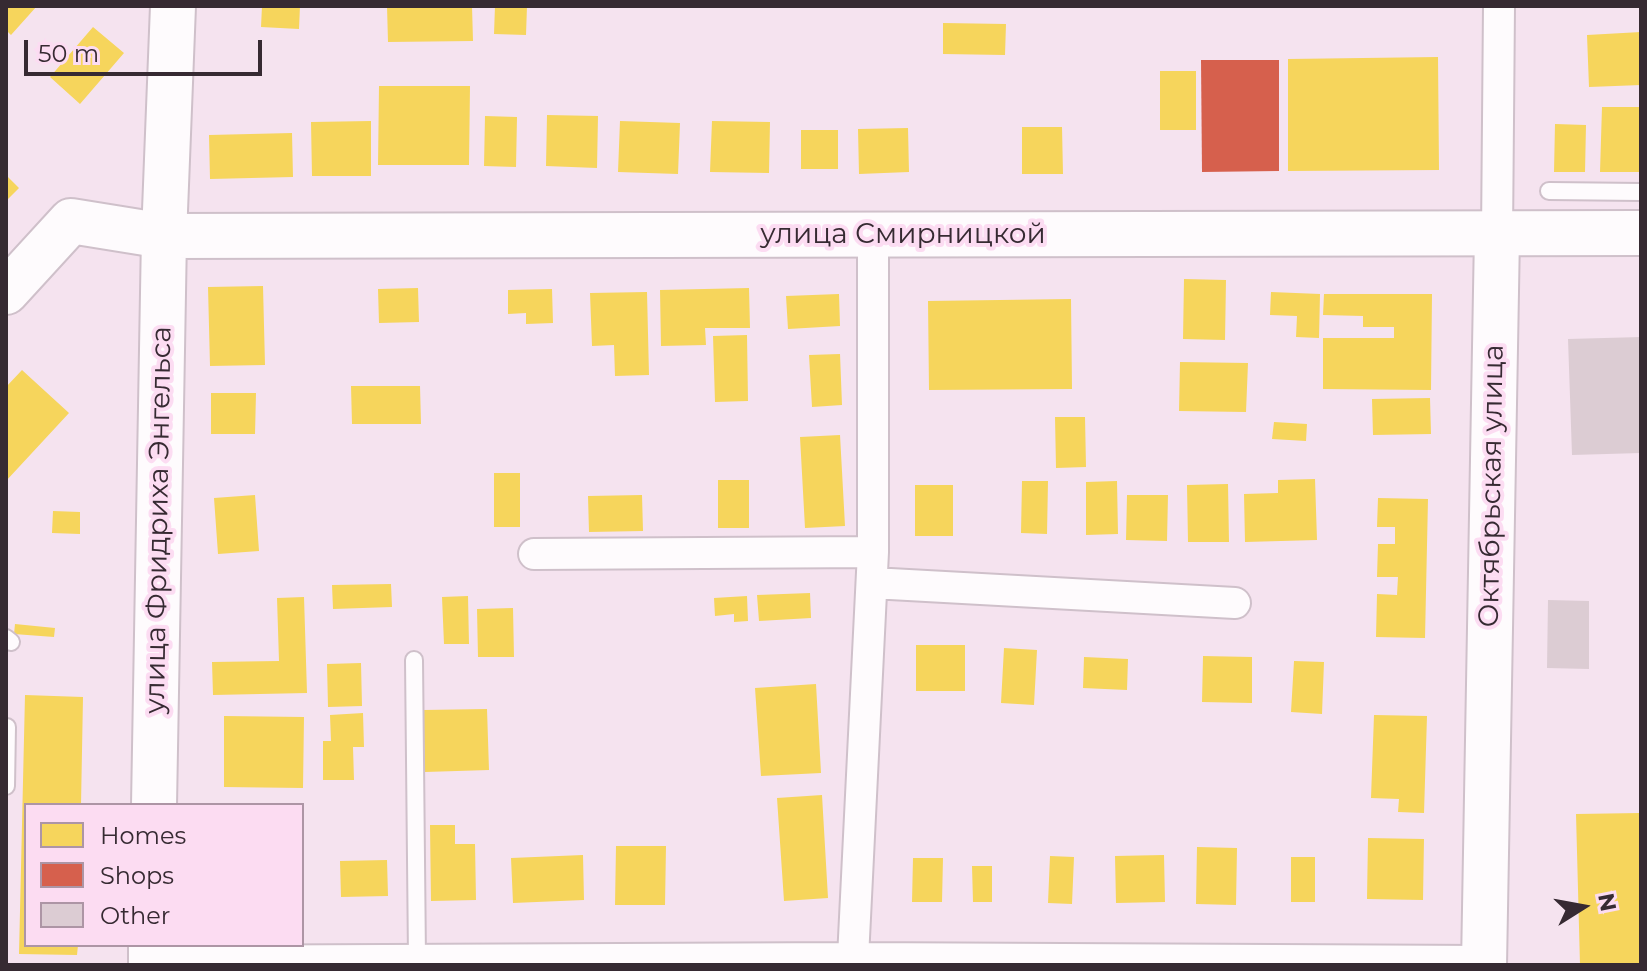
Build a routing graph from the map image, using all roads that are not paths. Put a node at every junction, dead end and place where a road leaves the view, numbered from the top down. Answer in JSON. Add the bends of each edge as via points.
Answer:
{"nodes":[{"id":1,"x":173,"y":6,"type":"edge"},
{"id":2,"x":1499,"y":6,"type":"edge"},
{"id":3,"x":1549,"y":191,"type":"dead end"},
{"id":4,"x":1641,"y":192,"type":"edge"},
{"id":5,"x":1641,"y":233,"type":"edge"},
{"id":6,"x":873,"y":235,"type":"junction"},
{"id":7,"x":1497,"y":235,"type":"junction"},
{"id":8,"x":164,"y":236,"type":"junction"},
{"id":9,"x":6,"y":292,"type":"edge"},
{"id":10,"x":873,"y":552,"type":"junction"},
{"id":11,"x":534,"y":554,"type":"dead end"},
{"id":12,"x":872,"y":583,"type":"junction"},
{"id":13,"x":1235,"y":603,"type":"dead end"},
{"id":14,"x":414,"y":660,"type":"dead end"},
{"id":15,"x":7,"y":727,"type":"edge"},
{"id":16,"x":6,"y":786,"type":"edge"},
{"id":17,"x":154,"y":803,"type":"edge"},
{"id":18,"x":151,"y":957,"type":"edge"},
{"id":19,"x":853,"y":958,"type":"junction"},
{"id":20,"x":417,"y":959,"type":"junction"},
{"id":21,"x":1096,"y":962,"type":"edge"},
{"id":22,"x":1484,"y":963,"type":"edge"}],
"edges":[{"from":1,"to":8,"type":"main road","name":"улица Фридриха Энгельса"},
{"from":2,"to":7,"type":"street","name":"Октябрьская улица"},
{"from":3,"to":4,"type":"lane"},
{"from":5,"to":7,"type":"main road","name":"улица Смирницкой"},
{"from":6,"to":7,"type":"main road","name":"улица Смирницкой"},
{"from":6,"to":8,"type":"main road","name":"улица Смирницкой"},
{"from":6,"to":10,"type":"street"},
{"from":7,"to":22,"type":"main road","name":"Октябрьская улица"},
{"from":8,"to":9,"type":"main road","name":"улица Смирницкой","via":[[71,221]]},
{"from":8,"to":17,"type":"main road","name":"улица Фридриха Энгельса"},
{"from":10,"to":11,"type":"street"},
{"from":10,"to":12,"type":"street"},
{"from":12,"to":13,"type":"street"},
{"from":12,"to":19,"type":"street"},
{"from":14,"to":20,"type":"lane"},
{"from":15,"to":16,"type":"lane"},
{"from":18,"to":20,"type":"street"},
{"from":19,"to":20,"type":"street"},
{"from":19,"to":21,"type":"street"},
{"from":21,"to":22,"type":"street"}]}
